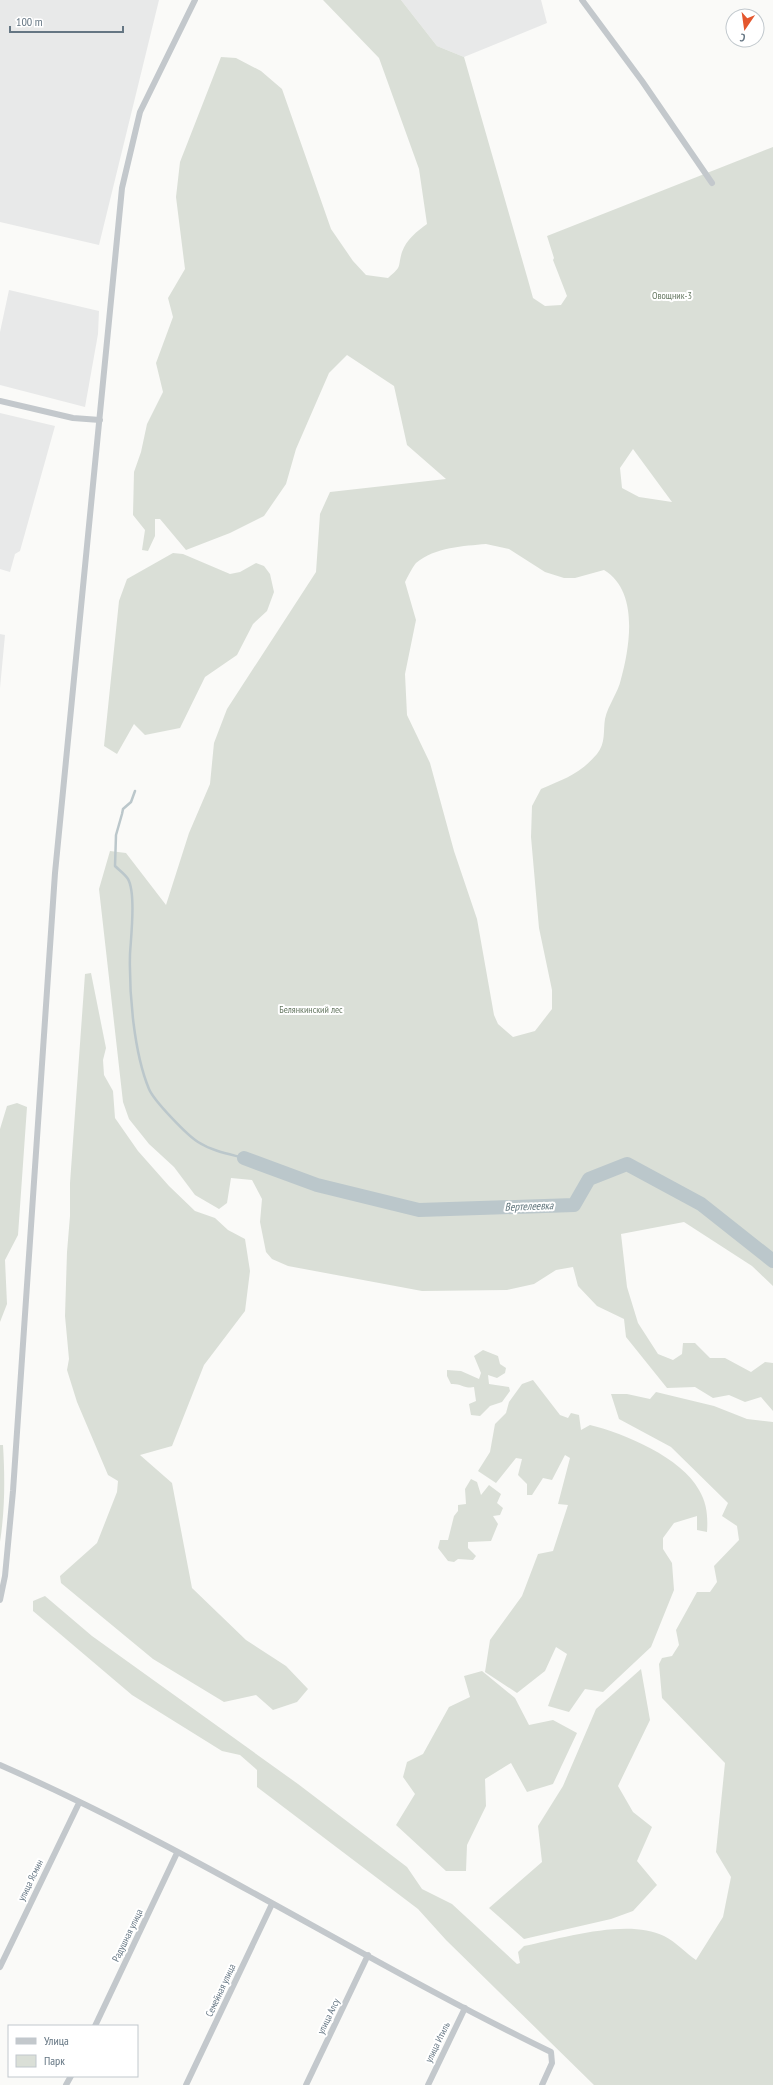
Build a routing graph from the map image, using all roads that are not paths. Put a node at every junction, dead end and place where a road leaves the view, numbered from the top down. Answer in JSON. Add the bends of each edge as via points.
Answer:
{"nodes":[{"id":1,"x":195,"y":0,"type":"edge"},
{"id":2,"x":582,"y":0,"type":"edge"},
{"id":3,"x":712,"y":183,"type":"dead end"},
{"id":4,"x":0,"y":401,"type":"edge"},
{"id":5,"x":100,"y":420,"type":"junction"},
{"id":6,"x":0,"y":1600,"type":"edge"},
{"id":7,"x":0,"y":1765,"type":"edge"},
{"id":8,"x":79,"y":1803,"type":"junction"},
{"id":9,"x":178,"y":1853,"type":"junction"},
{"id":10,"x":272,"y":1904,"type":"junction"},
{"id":11,"x":368,"y":1955,"type":"junction"},
{"id":12,"x":0,"y":1967,"type":"edge"},
{"id":13,"x":465,"y":2008,"type":"junction"},
{"id":14,"x":95,"y":2025,"type":"edge"},
{"id":15,"x":186,"y":2085,"type":"edge"},
{"id":16,"x":306,"y":2085,"type":"edge"},
{"id":17,"x":428,"y":2085,"type":"edge"},
{"id":18,"x":542,"y":2085,"type":"edge"}],
"edges":[{"from":1,"to":5,"type":"street","via":[[145,98],[127,161],[122,188]]},
{"from":2,"to":3,"type":"street","via":[[642,81]]},
{"from":4,"to":5,"type":"street","via":[[73,418]]},
{"from":5,"to":6,"type":"street","via":[[56,873],[13,1491],[5,1576]]},
{"from":7,"to":8,"type":"street"},
{"from":8,"to":9,"type":"street"},
{"from":8,"to":12,"type":"street","name":"улица Ясмин"},
{"from":9,"to":10,"type":"street"},
{"from":9,"to":14,"type":"street","name":"Радушная улица"},
{"from":10,"to":11,"type":"street"},
{"from":10,"to":15,"type":"street","name":"Семейная улица"},
{"from":11,"to":13,"type":"street"},
{"from":11,"to":16,"type":"street","name":"улица Алсу"},
{"from":13,"to":17,"type":"street","name":"улица Итиль"},
{"from":13,"to":18,"type":"street","via":[[551,2052],[552,2063]]}]}
